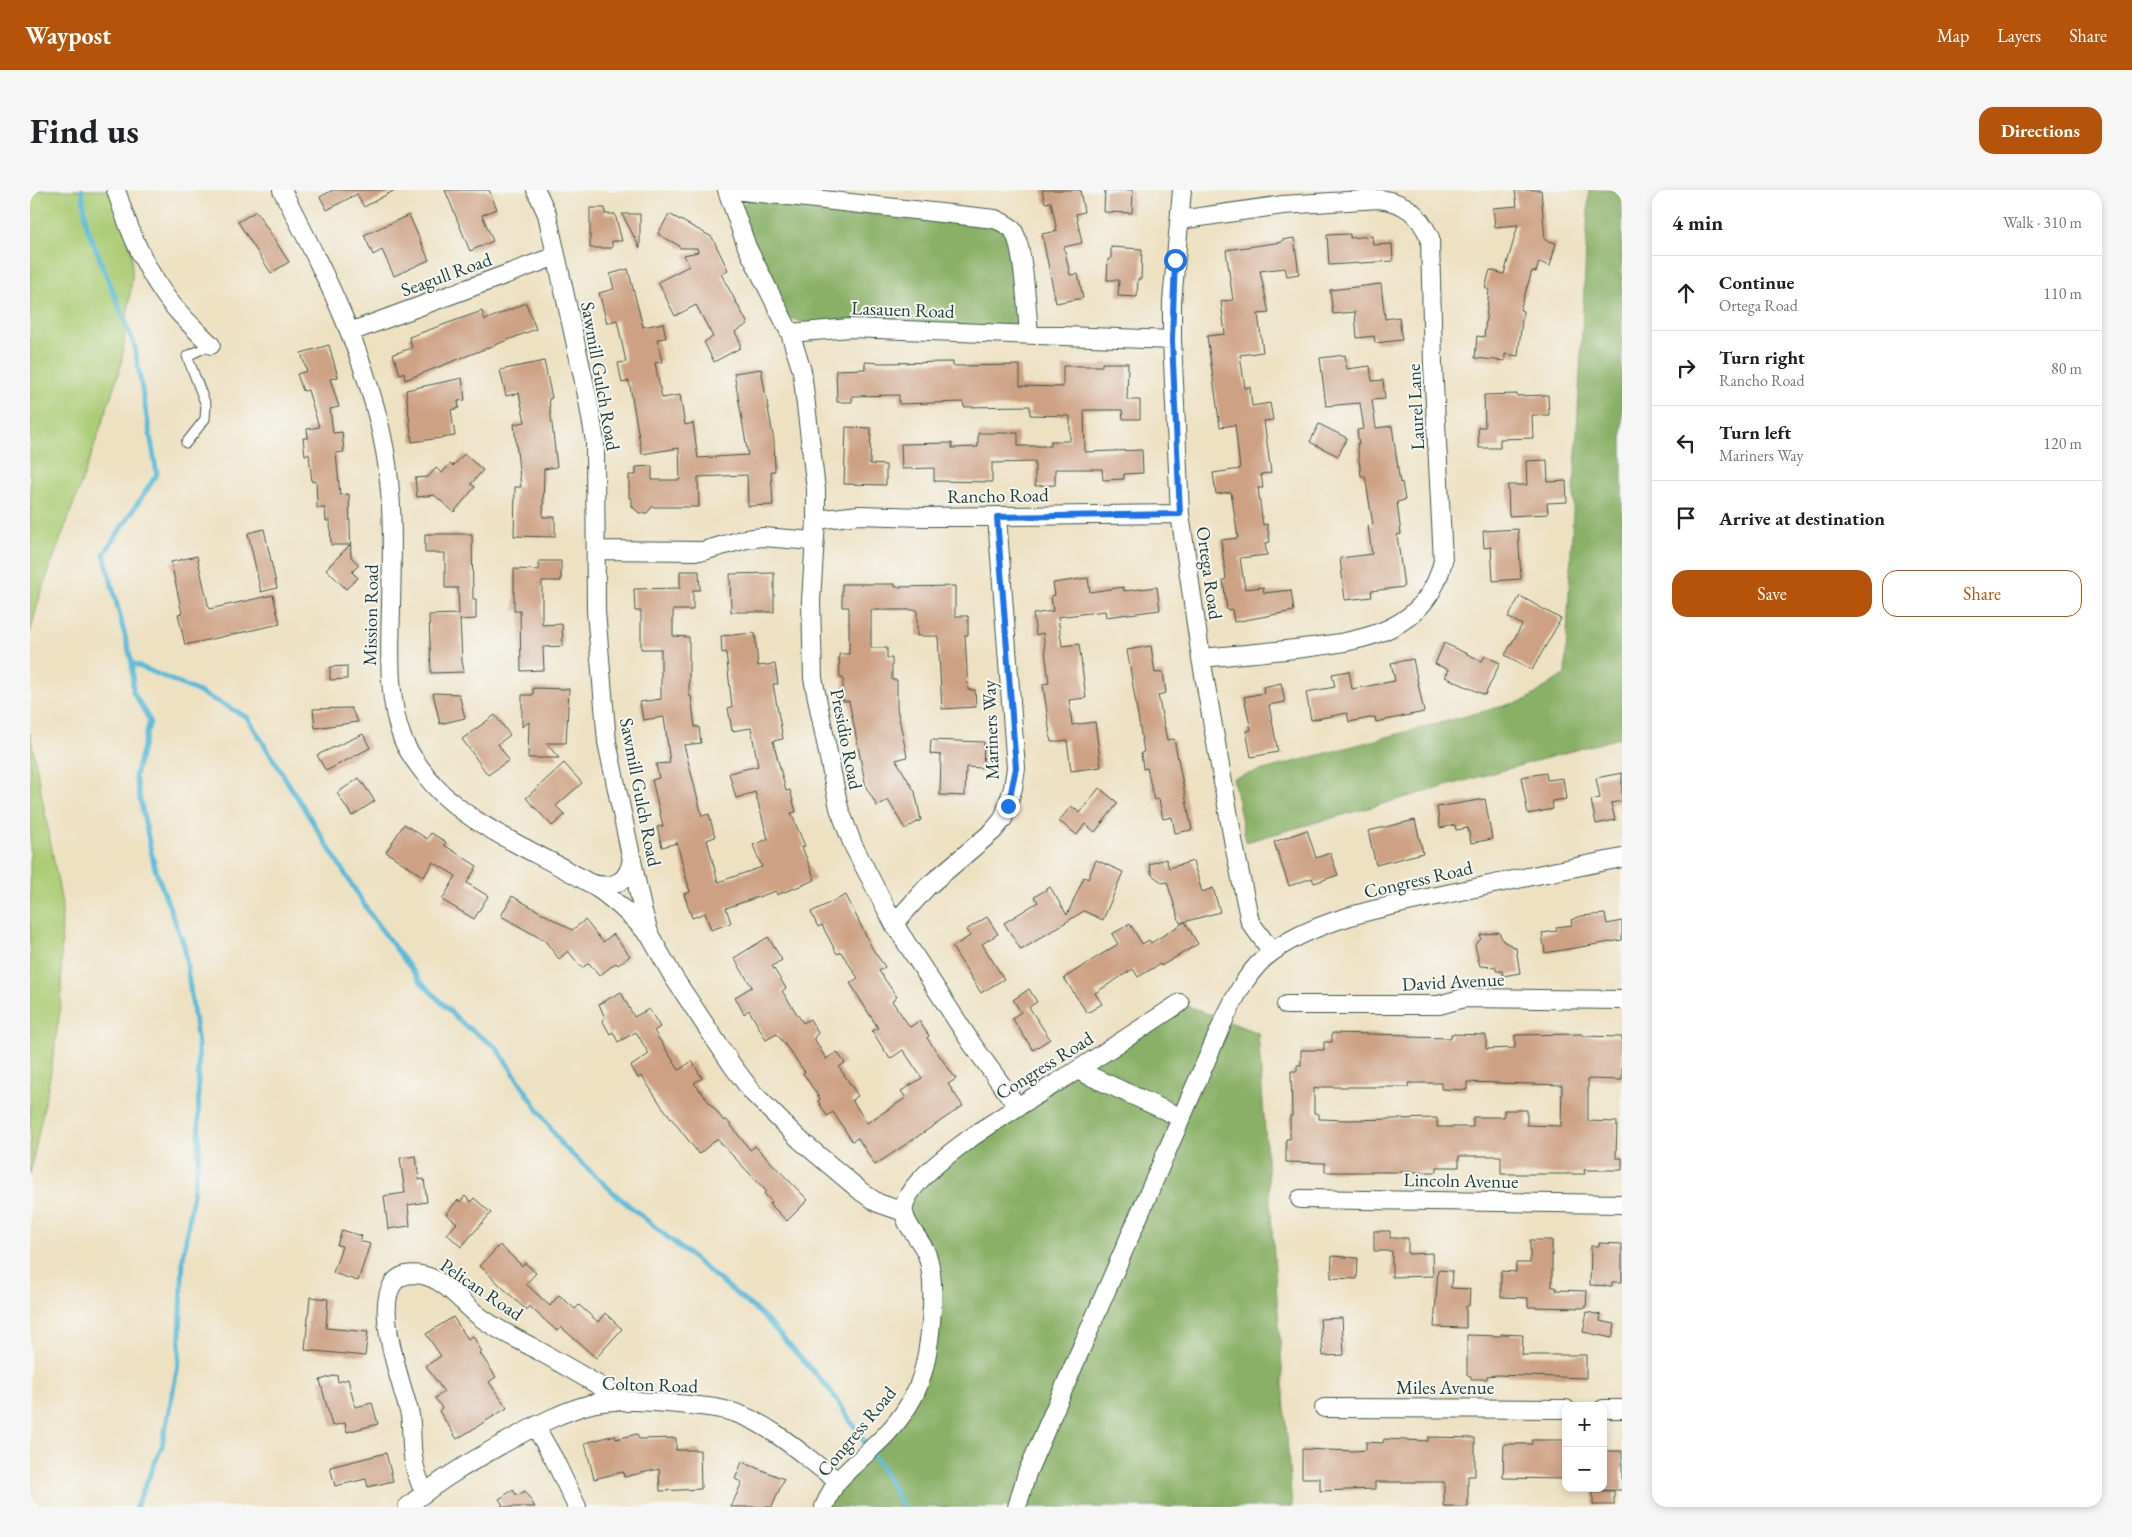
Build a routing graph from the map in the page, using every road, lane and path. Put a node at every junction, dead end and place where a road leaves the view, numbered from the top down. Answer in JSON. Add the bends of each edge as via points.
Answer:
{"nodes":[{"id":1,"x":116,"y":190,"type":"edge"},
{"id":2,"x":282,"y":190,"type":"edge"},
{"id":3,"x":536,"y":190,"type":"edge"},
{"id":4,"x":727,"y":190,"type":"edge"},
{"id":5,"x":733,"y":190,"type":"edge"},
{"id":6,"x":1182,"y":190,"type":"edge"},
{"id":7,"x":1180,"y":220,"type":"junction"},
{"id":8,"x":556,"y":256,"type":"junction"},
{"id":9,"x":350,"y":332,"type":"junction"},
{"id":10,"x":790,"y":333,"type":"junction"},
{"id":11,"x":1028,"y":334,"type":"junction"},
{"id":12,"x":1172,"y":340,"type":"junction"},
{"id":13,"x":211,"y":345,"type":"joint"},
{"id":14,"x":186,"y":443,"type":"dead end"},
{"id":15,"x":1180,"y":514,"type":"junction"},
{"id":16,"x":997,"y":517,"type":"junction"},
{"id":17,"x":816,"y":520,"type":"junction"},
{"id":18,"x":814,"y":541,"type":"junction"},
{"id":19,"x":596,"y":550,"type":"junction"},
{"id":20,"x":1201,"y":658,"type":"junction"},
{"id":21,"x":632,"y":856,"type":"junction"},
{"id":22,"x":1622,"y":858,"type":"edge"},
{"id":23,"x":590,"y":883,"type":"junction"},
{"id":24,"x":894,"y":924,"type":"junction"},
{"id":25,"x":650,"y":936,"type":"junction"},
{"id":26,"x":1272,"y":952,"type":"junction"},
{"id":27,"x":1622,"y":1000,"type":"edge"},
{"id":28,"x":1180,"y":1003,"type":"dead end"},
{"id":29,"x":1286,"y":1005,"type":"dead end"},
{"id":30,"x":1077,"y":1070,"type":"junction"},
{"id":31,"x":1017,"y":1106,"type":"junction"},
{"id":32,"x":1182,"y":1118,"type":"junction"},
{"id":33,"x":1300,"y":1199,"type":"dead end"},
{"id":34,"x":1622,"y":1204,"type":"edge"},
{"id":35,"x":904,"y":1212,"type":"junction"},
{"id":36,"x":627,"y":1402,"type":"junction"},
{"id":37,"x":1324,"y":1408,"type":"dead end"},
{"id":38,"x":1562,"y":1409,"type":"edge"},
{"id":39,"x":1607,"y":1409,"type":"edge"},
{"id":40,"x":1622,"y":1409,"type":"edge"},
{"id":41,"x":536,"y":1426,"type":"junction"},
{"id":42,"x":838,"y":1481,"type":"junction"},
{"id":43,"x":424,"y":1492,"type":"junction"},
{"id":44,"x":407,"y":1507,"type":"edge"},
{"id":45,"x":577,"y":1507,"type":"edge"},
{"id":46,"x":824,"y":1507,"type":"edge"},
{"id":47,"x":1017,"y":1507,"type":"edge"}],
"edges":[{"from":1,"to":13,"type":"street","via":[[142,258],[162,292]]},
{"from":2,"to":9,"type":"street","name":"Mission Road","via":[[315,253]]},
{"from":3,"to":8,"type":"street","name":"Sawmill Gulch Road","via":[[547,214]]},
{"from":4,"to":10,"type":"street","via":[[747,247]]},
{"from":5,"to":11,"type":"street","via":[[1000,221],[1012,230],[1017,239]]},
{"from":6,"to":7,"type":"street","name":"Ortega Road"},
{"from":7,"to":12,"type":"street","name":"Ortega Road","via":[[1172,302]]},
{"from":7,"to":20,"type":"street","name":"Laurel Lane","via":[[1283,205],[1379,199],[1394,201],[1414,213],[1423,222],[1430,238],[1443,561],[1430,595],[1417,610],[1379,635],[1344,643]]},
{"from":8,"to":9,"type":"street","name":"Seagull Road"},
{"from":8,"to":19,"type":"street","name":"Sawmill Gulch Road","via":[[595,441]]},
{"from":9,"to":23,"type":"street","name":"Mission Road","via":[[377,413],[385,452],[391,500],[390,674],[403,740],[426,776],[449,799],[515,844]]},
{"from":10,"to":11,"type":"street","name":"Lasauen Road","via":[[850,328]]},
{"from":10,"to":17,"type":"street","name":"Presidio Road","via":[[802,371],[816,490]]},
{"from":11,"to":12,"type":"street","name":"Lasauen Road"},
{"from":12,"to":15,"type":"street","name":"Ortega Road"},
{"from":13,"to":14,"type":"lane","via":[[186,356],[206,405],[205,419]]},
{"from":15,"to":16,"type":"street","name":"Rancho Road"},
{"from":15,"to":20,"type":"street","name":"Ortega Road"},
{"from":16,"to":17,"type":"street","name":"Rancho Road","via":[[859,515]]},
{"from":16,"to":24,"type":"street","name":"Mariners Way","via":[[1016,768],[1013,788],[1003,819],[993,831],[927,887]]},
{"from":17,"to":18,"type":"street","name":"Presidio Road"},
{"from":18,"to":19,"type":"street","via":[[763,537],[697,552]]},
{"from":18,"to":24,"type":"street","name":"Presidio Road","via":[[812,662],[829,764],[839,808],[853,845]]},
{"from":19,"to":21,"type":"street","name":"Sawmill Gulch Road","via":[[596,611],[607,742]]},
{"from":20,"to":26,"type":"street","name":"Ortega Road","via":[[1250,922]]},
{"from":21,"to":23,"type":"street","via":[[630,871],[619,882],[610,886]]},
{"from":21,"to":25,"type":"street","name":"Sawmill Gulch Road"},
{"from":22,"to":26,"type":"street","name":"Congress Road","via":[[1377,908],[1294,938]]},
{"from":23,"to":25,"type":"street","name":"Mission Road","via":[[622,907]]},
{"from":24,"to":31,"type":"street","name":"Presidio Road","via":[[972,1044]]},
{"from":25,"to":35,"type":"street","name":"Sawmill Gulch Road","via":[[732,1065],[774,1116],[863,1193],[878,1203]]},
{"from":26,"to":32,"type":"street","name":"Congress Road","via":[[1242,984]]},
{"from":27,"to":29,"type":"street","name":"David Avenue","via":[[1464,998],[1438,1005]]},
{"from":28,"to":30,"type":"street","name":"Congress Road"},
{"from":30,"to":31,"type":"street","name":"Congress Road"},
{"from":30,"to":32,"type":"street"},
{"from":31,"to":35,"type":"street","name":"Congress Road","via":[[933,1167],[906,1200]]},
{"from":32,"to":47,"type":"street","name":"Congress Road","via":[[1027,1473]]},
{"from":33,"to":34,"type":"street","name":"Lincoln Avenue"},
{"from":35,"to":42,"type":"street","name":"Congress Road","via":[[927,1254],[932,1293],[925,1360],[910,1402],[888,1432]]},
{"from":36,"to":41,"type":"street","name":"Colton Road","via":[[592,1404]]},
{"from":36,"to":42,"type":"street","name":"Colton Road","via":[[706,1407],[740,1415],[760,1424]]},
{"from":36,"to":43,"type":"street","name":"Pelican Road","via":[[495,1328],[438,1281],[422,1275],[406,1275],[397,1280],[390,1290],[386,1306],[387,1330],[410,1415],[416,1472]]},
{"from":37,"to":38,"type":"street","name":"Miles Avenue"},
{"from":39,"to":40,"type":"street"},
{"from":41,"to":43,"type":"street","name":"Colton Road"},
{"from":41,"to":45,"type":"street"},
{"from":42,"to":46,"type":"street","name":"Congress Road"},
{"from":43,"to":44,"type":"street","name":"Colton Road"}]}
